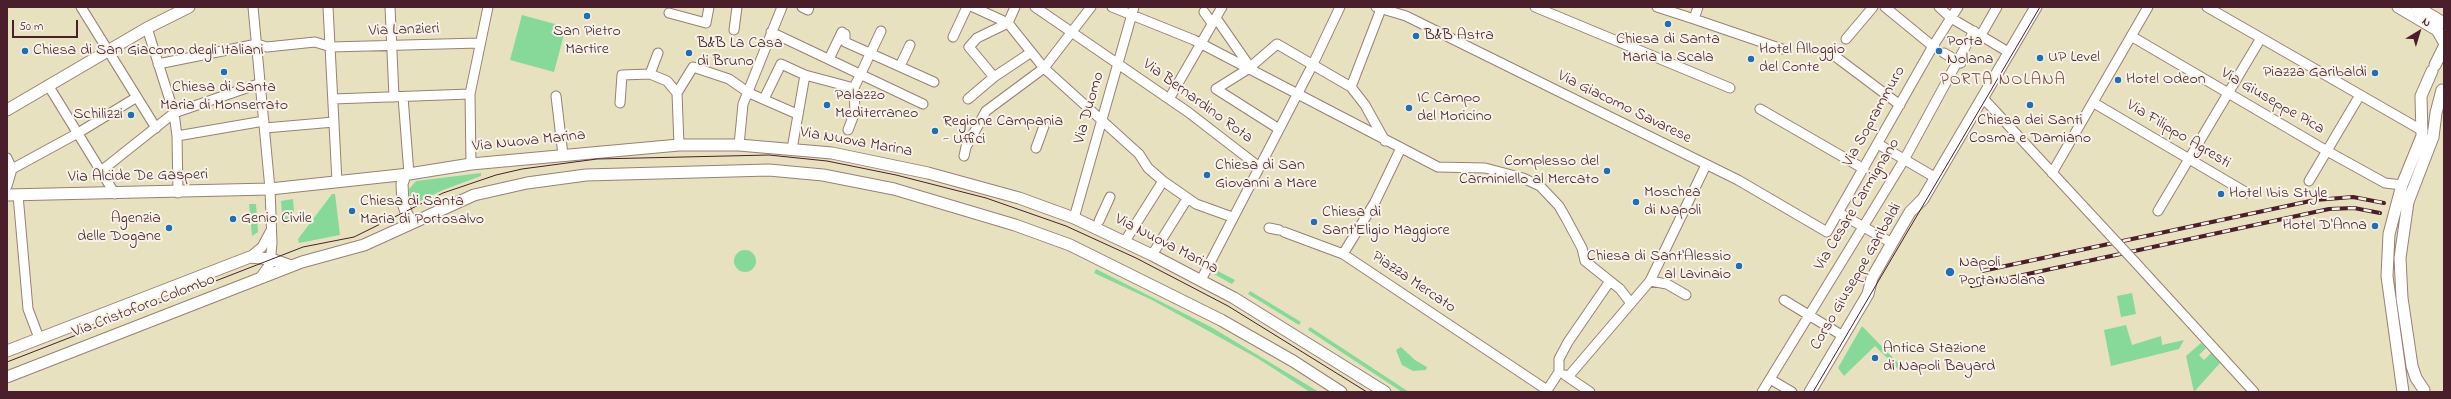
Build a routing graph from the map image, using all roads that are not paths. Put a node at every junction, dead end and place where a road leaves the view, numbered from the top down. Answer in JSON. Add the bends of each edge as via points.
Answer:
{"nodes":[{"id":1,"x":81,"y":7,"type":"edge"},
{"id":2,"x":180,"y":7,"type":"edge"},
{"id":3,"x":189,"y":7,"type":"edge"},
{"id":4,"x":253,"y":7,"type":"edge"},
{"id":5,"x":328,"y":7,"type":"edge"},
{"id":6,"x":390,"y":7,"type":"edge"},
{"id":7,"x":488,"y":7,"type":"edge"},
{"id":8,"x":709,"y":7,"type":"edge"},
{"id":9,"x":737,"y":7,"type":"edge"},
{"id":10,"x":781,"y":7,"type":"edge"},
{"id":11,"x":967,"y":7,"type":"edge"},
{"id":12,"x":973,"y":7,"type":"edge"},
{"id":13,"x":1016,"y":7,"type":"edge"},
{"id":14,"x":1034,"y":7,"type":"edge"},
{"id":15,"x":1091,"y":7,"type":"edge"},
{"id":16,"x":1112,"y":7,"type":"edge"},
{"id":17,"x":1340,"y":7,"type":"edge"},
{"id":18,"x":1535,"y":7,"type":"edge"},
{"id":19,"x":1657,"y":7,"type":"edge"},
{"id":20,"x":1698,"y":7,"type":"edge"},
{"id":21,"x":1873,"y":7,"type":"edge"},
{"id":22,"x":1886,"y":7,"type":"edge"},
{"id":23,"x":1939,"y":7,"type":"edge"},
{"id":24,"x":1958,"y":7,"type":"edge"},
{"id":25,"x":1997,"y":7,"type":"edge"},
{"id":26,"x":2036,"y":7,"type":"edge"},
{"id":27,"x":2148,"y":7,"type":"edge"},
{"id":28,"x":2207,"y":7,"type":"edge"},
{"id":29,"x":2398,"y":7,"type":"edge"},
{"id":30,"x":2417,"y":7,"type":"edge"},
{"id":31,"x":1378,"y":8,"type":"edge"},
{"id":32,"x":1133,"y":11,"type":"edge"},
{"id":33,"x":1204,"y":12,"type":"dead end"},
{"id":34,"x":669,"y":13,"type":"dead end"},
{"id":35,"x":169,"y":16,"type":"junction"},
{"id":36,"x":1217,"y":16,"type":"edge"},
{"id":37,"x":1951,"y":18,"type":"junction"},
{"id":38,"x":1694,"y":19,"type":"junction"},
{"id":39,"x":2444,"y":23,"type":"edge"},
{"id":40,"x":1008,"y":24,"type":"junction"},
{"id":41,"x":147,"y":28,"type":"junction"},
{"id":42,"x":734,"y":30,"type":"dead end"},
{"id":43,"x":881,"y":31,"type":"dead end"},
{"id":44,"x":771,"y":32,"type":"junction"},
{"id":45,"x":1073,"y":33,"type":"junction"},
{"id":46,"x":1978,"y":33,"type":"junction"},
{"id":47,"x":2131,"y":36,"type":"junction"},
{"id":48,"x":953,"y":37,"type":"dead end"},
{"id":49,"x":2261,"y":38,"type":"junction"},
{"id":50,"x":1846,"y":39,"type":"dead end"},
{"id":51,"x":2444,"y":42,"type":"edge"},
{"id":52,"x":479,"y":43,"type":"junction"},
{"id":53,"x":1201,"y":43,"type":"junction"},
{"id":54,"x":257,"y":44,"type":"junction"},
{"id":55,"x":910,"y":45,"type":"dead end"},
{"id":56,"x":392,"y":46,"type":"junction"},
{"id":57,"x":331,"y":47,"type":"junction"},
{"id":58,"x":1934,"y":47,"type":"junction"},
{"id":59,"x":2444,"y":47,"type":"edge"},
{"id":60,"x":1782,"y":49,"type":"dead end"},
{"id":61,"x":109,"y":51,"type":"junction"},
{"id":62,"x":1030,"y":52,"type":"junction"},
{"id":63,"x":658,"y":53,"type":"dead end"},
{"id":64,"x":871,"y":53,"type":"junction"},
{"id":65,"x":1944,"y":53,"type":"dead end"},
{"id":66,"x":2010,"y":53,"type":"junction"},
{"id":67,"x":1836,"y":57,"type":"dead end"},
{"id":68,"x":830,"y":59,"type":"junction"},
{"id":69,"x":1960,"y":62,"type":"junction"},
{"id":70,"x":1118,"y":63,"type":"junction"},
{"id":71,"x":158,"y":64,"type":"junction"},
{"id":72,"x":1313,"y":64,"type":"junction"},
{"id":73,"x":900,"y":66,"type":"junction"},
{"id":74,"x":1044,"y":68,"type":"junction"},
{"id":75,"x":1249,"y":68,"type":"junction"},
{"id":76,"x":650,"y":74,"type":"junction"},
{"id":77,"x":860,"y":74,"type":"junction"},
{"id":78,"x":805,"y":75,"type":"junction"},
{"id":79,"x":994,"y":77,"type":"junction"},
{"id":80,"x":934,"y":82,"type":"dead end"},
{"id":81,"x":261,"y":83,"type":"junction"},
{"id":82,"x":48,"y":85,"type":"junction"},
{"id":83,"x":1351,"y":87,"type":"junction"},
{"id":84,"x":1730,"y":88,"type":"dead end"},
{"id":85,"x":2442,"y":90,"type":"dead end"},
{"id":86,"x":854,"y":92,"type":"junction"},
{"id":87,"x":677,"y":93,"type":"junction"},
{"id":88,"x":749,"y":93,"type":"junction"},
{"id":89,"x":470,"y":94,"type":"junction"},
{"id":90,"x":1298,"y":94,"type":"junction"},
{"id":91,"x":2228,"y":94,"type":"junction"},
{"id":92,"x":2360,"y":95,"type":"junction"},
{"id":93,"x":136,"y":96,"type":"junction"},
{"id":94,"x":556,"y":96,"type":"dead end"},
{"id":95,"x":398,"y":97,"type":"junction"},
{"id":96,"x":1983,"y":98,"type":"junction"},
{"id":97,"x":333,"y":99,"type":"junction"},
{"id":98,"x":764,"y":99,"type":"junction"},
{"id":99,"x":968,"y":99,"type":"dead end"},
{"id":100,"x":1168,"y":99,"type":"junction"},
{"id":101,"x":620,"y":103,"type":"dead end"},
{"id":102,"x":2094,"y":103,"type":"junction"},
{"id":103,"x":923,"y":104,"type":"dead end"},
{"id":104,"x":1900,"y":105,"type":"junction"},
{"id":105,"x":1760,"y":109,"type":"dead end"},
{"id":106,"x":7,"y":110,"type":"edge"},
{"id":107,"x":174,"y":113,"type":"junction"},
{"id":108,"x":797,"y":114,"type":"junction"},
{"id":109,"x":1102,"y":120,"type":"junction"},
{"id":110,"x":334,"y":122,"type":"junction"},
{"id":111,"x":264,"y":124,"type":"junction"},
{"id":112,"x":1044,"y":126,"type":"dead end"},
{"id":113,"x":156,"y":128,"type":"junction"},
{"id":114,"x":1279,"y":129,"type":"junction"},
{"id":115,"x":848,"y":130,"type":"dead end"},
{"id":116,"x":78,"y":133,"type":"junction"},
{"id":117,"x":177,"y":136,"type":"junction"},
{"id":118,"x":2425,"y":139,"type":"junction"},
{"id":119,"x":1385,"y":141,"type":"junction"},
{"id":120,"x":1878,"y":144,"type":"junction"},
{"id":121,"x":679,"y":145,"type":"junction"},
{"id":122,"x":739,"y":145,"type":"junction"},
{"id":123,"x":792,"y":148,"type":"junction"},
{"id":124,"x":1036,"y":148,"type":"dead end"},
{"id":125,"x":1401,"y":148,"type":"junction"},
{"id":126,"x":2327,"y":151,"type":"junction"},
{"id":127,"x":563,"y":155,"type":"junction"},
{"id":128,"x":964,"y":156,"type":"dead end"},
{"id":129,"x":7,"y":158,"type":"edge"},
{"id":130,"x":2190,"y":159,"type":"junction"},
{"id":131,"x":1904,"y":160,"type":"junction"},
{"id":132,"x":471,"y":164,"type":"junction"},
{"id":133,"x":1706,"y":165,"type":"junction"},
{"id":134,"x":1258,"y":166,"type":"junction"},
{"id":135,"x":12,"y":169,"type":"junction"},
{"id":136,"x":1864,"y":169,"type":"junction"},
{"id":137,"x":101,"y":171,"type":"junction"},
{"id":138,"x":2052,"y":173,"type":"junction"},
{"id":139,"x":407,"y":175,"type":"junction"},
{"id":140,"x":1936,"y":178,"type":"junction"},
{"id":141,"x":1163,"y":181,"type":"junction"},
{"id":142,"x":2309,"y":181,"type":"dead end"},
{"id":143,"x":337,"y":182,"type":"junction"},
{"id":144,"x":2402,"y":185,"type":"junction"},
{"id":145,"x":7,"y":186,"type":"edge"},
{"id":146,"x":270,"y":189,"type":"junction"},
{"id":147,"x":178,"y":192,"type":"junction"},
{"id":148,"x":2247,"y":193,"type":"dead end"},
{"id":149,"x":115,"y":194,"type":"junction"},
{"id":150,"x":7,"y":195,"type":"edge"},
{"id":151,"x":18,"y":195,"type":"junction"},
{"id":152,"x":1110,"y":197,"type":"dead end"},
{"id":153,"x":1187,"y":199,"type":"junction"},
{"id":154,"x":2158,"y":211,"type":"dead end"},
{"id":155,"x":1838,"y":213,"type":"junction"},
{"id":156,"x":1232,"y":217,"type":"junction"},
{"id":157,"x":1074,"y":218,"type":"junction"},
{"id":158,"x":1099,"y":221,"type":"dead end"},
{"id":159,"x":413,"y":222,"type":"junction"},
{"id":160,"x":1864,"y":227,"type":"junction"},
{"id":161,"x":1269,"y":228,"type":"dead end"},
{"id":162,"x":271,"y":229,"type":"junction"},
{"id":163,"x":1827,"y":232,"type":"joint"},
{"id":164,"x":1125,"y":241,"type":"junction"},
{"id":165,"x":1892,"y":244,"type":"junction"},
{"id":166,"x":1344,"y":254,"type":"junction"},
{"id":167,"x":1152,"y":255,"type":"junction"},
{"id":168,"x":250,"y":257,"type":"junction"},
{"id":169,"x":271,"y":259,"type":"junction"},
{"id":170,"x":291,"y":266,"type":"junction"},
{"id":171,"x":259,"y":280,"type":"junction"},
{"id":172,"x":1200,"y":280,"type":"junction"},
{"id":173,"x":1610,"y":281,"type":"junction"},
{"id":174,"x":1650,"y":281,"type":"junction"},
{"id":175,"x":1686,"y":295,"type":"dead end"},
{"id":176,"x":1784,"y":300,"type":"dead end"},
{"id":177,"x":1630,"y":302,"type":"junction"},
{"id":178,"x":1809,"y":314,"type":"junction"},
{"id":179,"x":1843,"y":336,"type":"junction"},
{"id":180,"x":38,"y":338,"type":"junction"},
{"id":181,"x":7,"y":351,"type":"edge"},
{"id":182,"x":1559,"y":372,"type":"junction"},
{"id":183,"x":7,"y":377,"type":"edge"},
{"id":184,"x":1568,"y":377,"type":"junction"},
{"id":185,"x":1770,"y":379,"type":"junction"},
{"id":186,"x":1546,"y":391,"type":"edge"},
{"id":187,"x":1811,"y":391,"type":"edge"},
{"id":188,"x":2425,"y":391,"type":"edge"},
{"id":189,"x":1341,"y":392,"type":"edge"},
{"id":190,"x":1386,"y":392,"type":"edge"},
{"id":191,"x":1590,"y":392,"type":"edge"},
{"id":192,"x":1762,"y":392,"type":"edge"},
{"id":193,"x":1792,"y":392,"type":"edge"},
{"id":194,"x":2254,"y":392,"type":"edge"},
{"id":195,"x":2403,"y":392,"type":"edge"},
{"id":196,"x":2406,"y":392,"type":"edge"}],
"edges":[{"from":1,"to":61,"type":"street"},
{"from":2,"to":35,"type":"main road"},
{"from":3,"to":35,"type":"main road"},
{"from":4,"to":54,"type":"street"},
{"from":5,"to":57,"type":"street"},
{"from":6,"to":56,"type":"street"},
{"from":7,"to":52,"type":"street"},
{"from":8,"to":34,"type":"street","via":[[706,23]]},
{"from":9,"to":42,"type":"street"},
{"from":10,"to":44,"type":"street"},
{"from":11,"to":48,"type":"street"},
{"from":12,"to":40,"type":"street"},
{"from":13,"to":40,"type":"street"},
{"from":14,"to":45,"type":"street","name":"Via Bernardino Rota"},
{"from":15,"to":45,"type":"street"},
{"from":16,"to":32,"type":"street"},
{"from":17,"to":72,"type":"street"},
{"from":18,"to":84,"type":"street"},
{"from":19,"to":38,"type":"street"},
{"from":20,"to":38,"type":"street"},
{"from":21,"to":50,"type":"street"},
{"from":22,"to":58,"type":"street"},
{"from":23,"to":37,"type":"street"},
{"from":24,"to":37,"type":"street","name":"Via Soprammuro"},
{"from":25,"to":46,"type":"street","name":"Via Cesare Carmignano"},
{"from":26,"to":66,"type":"main road"},
{"from":27,"to":47,"type":"street"},
{"from":28,"to":49,"type":"street"},
{"from":29,"to":51,"type":"main road","via":[[2437,30]]},
{"from":30,"to":39,"type":"main road"},
{"from":31,"to":83,"type":"street"},
{"from":31,"to":133,"type":"street","name":"Via Giacomo Savarese","via":[[1406,16]]},
{"from":32,"to":53,"type":"street"},
{"from":32,"to":70,"type":"street","name":"Via Duomo"},
{"from":33,"to":36,"type":"street"},
{"from":35,"to":41,"type":"main road"},
{"from":36,"to":53,"type":"street"},
{"from":36,"to":75,"type":"street"},
{"from":37,"to":46,"type":"street"},
{"from":37,"to":58,"type":"street","name":"Via Soprammuro"},
{"from":38,"to":60,"type":"street"},
{"from":40,"to":62,"type":"street"},
{"from":40,"to":79,"type":"street","via":[[977,38],[969,47]]},
{"from":41,"to":61,"type":"main road"},
{"from":41,"to":71,"type":"street"},
{"from":43,"to":64,"type":"street"},
{"from":44,"to":68,"type":"street"},
{"from":44,"to":88,"type":"street"},
{"from":45,"to":70,"type":"street","name":"Via Bernardino Rota"},
{"from":45,"to":74,"type":"street"},
{"from":46,"to":66,"type":"street"},
{"from":46,"to":69,"type":"street","name":"Via Cesare Carmignano"},
{"from":47,"to":91,"type":"street","name":"Via Giuseppe Pica"},
{"from":47,"to":102,"type":"street"},
{"from":49,"to":91,"type":"street"},
{"from":49,"to":92,"type":"street"},
{"from":52,"to":56,"type":"street","name":"Via Lanzieri"},
{"from":52,"to":89,"type":"street"},
{"from":53,"to":75,"type":"street"},
{"from":53,"to":100,"type":"street"},
{"from":54,"to":57,"type":"street","name":"Via Lanzieri","via":[[267,46],[315,42]]},
{"from":54,"to":71,"type":"street","name":"Via Lanzieri"},
{"from":54,"to":81,"type":"street"},
{"from":55,"to":73,"type":"street"},
{"from":56,"to":57,"type":"street","name":"Via Lanzieri"},
{"from":56,"to":95,"type":"street"},
{"from":57,"to":97,"type":"street"},
{"from":58,"to":104,"type":"street","name":"Via Soprammuro"},
{"from":59,"to":118,"type":"main road","via":[[2421,96]]},
{"from":61,"to":82,"type":"main road"},
{"from":61,"to":93,"type":"street"},
{"from":62,"to":74,"type":"street"},
{"from":62,"to":79,"type":"street"},
{"from":63,"to":76,"type":"street"},
{"from":64,"to":68,"type":"street","via":[[845,42],[843,33]]},
{"from":64,"to":73,"type":"street"},
{"from":64,"to":77,"type":"street"},
{"from":65,"to":69,"type":"street"},
{"from":66,"to":96,"type":"main road","name":"Corso Giuseppe Garibaldi"},
{"from":67,"to":104,"type":"street"},
{"from":68,"to":77,"type":"street"},
{"from":69,"to":131,"type":"street","name":"Via Cesare Carmignano"},
{"from":70,"to":100,"type":"street","name":"Via Bernardino Rota"},
{"from":70,"to":109,"type":"street","name":"Via Duomo"},
{"from":71,"to":107,"type":"street"},
{"from":72,"to":75,"type":"street","via":[[1277,44]]},
{"from":72,"to":83,"type":"street"},
{"from":72,"to":90,"type":"street"},
{"from":73,"to":80,"type":"street"},
{"from":74,"to":109,"type":"street"},
{"from":74,"to":128,"type":"street","via":[[986,111],[966,147]]},
{"from":75,"to":90,"type":"street"},
{"from":75,"to":114,"type":"street","via":[[1216,89]]},
{"from":76,"to":87,"type":"street","via":[[666,81]]},
{"from":76,"to":101,"type":"street","via":[[622,75]]},
{"from":77,"to":86,"type":"street"},
{"from":77,"to":103,"type":"street"},
{"from":78,"to":86,"type":"street"},
{"from":78,"to":98,"type":"street","via":[[781,64]]},
{"from":78,"to":108,"type":"street"},
{"from":79,"to":99,"type":"street"},
{"from":81,"to":107,"type":"street"},
{"from":81,"to":111,"type":"street"},
{"from":82,"to":106,"type":"main road"},
{"from":82,"to":116,"type":"street"},
{"from":83,"to":119,"type":"street","via":[[1365,105]]},
{"from":85,"to":118,"type":"main road"},
{"from":86,"to":115,"type":"street","via":[[855,112]]},
{"from":87,"to":88,"type":"street","via":[[693,68],[729,79]]},
{"from":87,"to":121,"type":"street"},
{"from":88,"to":98,"type":"street"},
{"from":88,"to":122,"type":"street","via":[[744,104]]},
{"from":89,"to":95,"type":"street"},
{"from":89,"to":132,"type":"street"},
{"from":90,"to":114,"type":"street"},
{"from":90,"to":119,"type":"street"},
{"from":91,"to":126,"type":"street","name":"Via Giuseppe Pica"},
{"from":91,"to":130,"type":"street"},
{"from":92,"to":118,"type":"street"},
{"from":92,"to":126,"type":"street"},
{"from":93,"to":113,"type":"street"},
{"from":93,"to":116,"type":"street"},
{"from":94,"to":127,"type":"street"},
{"from":95,"to":97,"type":"street"},
{"from":95,"to":139,"type":"street"},
{"from":96,"to":138,"type":"street"},
{"from":96,"to":140,"type":"main road","name":"Corso Giuseppe Garibaldi"},
{"from":97,"to":110,"type":"street"},
{"from":98,"to":108,"type":"street"},
{"from":100,"to":134,"type":"street","name":"Via Bernardino Rota"},
{"from":102,"to":130,"type":"street","name":"Via Filippo Agresti"},
{"from":102,"to":138,"type":"street"},
{"from":104,"to":120,"type":"street","name":"Via Soprammuro"},
{"from":105,"to":136,"type":"street"},
{"from":107,"to":113,"type":"street"},
{"from":107,"to":117,"type":"street"},
{"from":108,"to":123,"type":"street"},
{"from":109,"to":141,"type":"street","via":[[1139,154]]},
{"from":109,"to":157,"type":"street","name":"Via Duomo"},
{"from":110,"to":111,"type":"street"},
{"from":110,"to":143,"type":"street"},
{"from":111,"to":117,"type":"street"},
{"from":111,"to":146,"type":"street"},
{"from":112,"to":124,"type":"street"},
{"from":113,"to":137,"type":"street"},
{"from":114,"to":134,"type":"street"},
{"from":116,"to":135,"type":"street"},
{"from":116,"to":137,"type":"street"},
{"from":117,"to":147,"type":"street"},
{"from":118,"to":144,"type":"main road"},
{"from":118,"to":188,"type":"main road","via":[[2408,202],[2399,276],[2412,366]]},
{"from":119,"to":125,"type":"street"},
{"from":120,"to":131,"type":"street"},
{"from":120,"to":136,"type":"street","name":"Via Soprammuro"},
{"from":121,"to":122,"type":"main road","name":"Via Nuova Marina"},
{"from":121,"to":127,"type":"main road","name":"Via Nuova Marina"},
{"from":122,"to":123,"type":"main road","name":"Via Nuova Marina"},
{"from":123,"to":157,"type":"main road","name":"Via Nuova Marina","via":[[832,153],[922,171],[1019,198]]},
{"from":125,"to":166,"type":"street","via":[[1375,202]]},
{"from":125,"to":173,"type":"street","via":[[1438,166],[1485,168],[1523,178],[1540,186],[1559,206],[1582,248],[1585,261]]},
{"from":126,"to":142,"type":"street"},
{"from":126,"to":144,"type":"street","name":"Via Giuseppe Pica","via":[[2385,183]]},
{"from":127,"to":132,"type":"main road","name":"Via Nuova Marina"},
{"from":129,"to":135,"type":"street"},
{"from":130,"to":148,"type":"street","name":"Via Filippo Agresti"},
{"from":130,"to":154,"type":"street"},
{"from":131,"to":140,"type":"street"},
{"from":131,"to":160,"type":"street","name":"Via Cesare Carmignano"},
{"from":132,"to":139,"type":"main road","name":"Via Nuova Marina"},
{"from":133,"to":163,"type":"street","name":"Via Giacomo Savarese","via":[[1738,180]]},
{"from":133,"to":174,"type":"street"},
{"from":134,"to":156,"type":"street"},
{"from":135,"to":145,"type":"street"},
{"from":136,"to":155,"type":"street","name":"Via Soprammuro"},
{"from":137,"to":149,"type":"street"},
{"from":138,"to":194,"type":"street","bridge":true},
{"from":139,"to":143,"type":"main road","name":"Via Nuova Marina"},
{"from":139,"to":159,"type":"main road","via":[[402,184],[403,203],[407,215]]},
{"from":140,"to":165,"type":"main road","name":"Corso Giuseppe Garibaldi","via":[[1924,199],[1910,212]]},
{"from":141,"to":153,"type":"street"},
{"from":141,"to":164,"type":"street"},
{"from":143,"to":146,"type":"main road","name":"Via Nuova Marina"},
{"from":144,"to":195,"type":"main road","via":[[2391,219],[2387,276]]},
{"from":146,"to":147,"type":"main road","name":"Via Alcide De Gasperi"},
{"from":146,"to":162,"type":"street"},
{"from":147,"to":149,"type":"main road","name":"Via Alcide De Gasperi"},
{"from":149,"to":151,"type":"main road","name":"Via Alcide De Gasperi"},
{"from":150,"to":151,"type":"main road","name":"Via Alcide De Gasperi"},
{"from":151,"to":180,"type":"street","via":[[28,309]]},
{"from":152,"to":158,"type":"street"},
{"from":153,"to":156,"type":"street"},
{"from":153,"to":167,"type":"street"},
{"from":155,"to":160,"type":"street"},
{"from":155,"to":163,"type":"street","name":"Via Soprammuro"},
{"from":156,"to":172,"type":"street"},
{"from":157,"to":164,"type":"main road","name":"Via Nuova Marina"},
{"from":159,"to":170,"type":"main road","via":[[352,249]]},
{"from":159,"to":189,"type":"main road","via":[[474,195],[527,183],[586,175],[768,170],[852,180],[946,204],[1070,245],[1221,320]]},
{"from":160,"to":165,"type":"street"},
{"from":160,"to":178,"type":"street","name":"Via Cesare Carmignano"},
{"from":161,"to":166,"type":"street","name":"Piazza Mercato"},
{"from":162,"to":168,"type":"street","via":[[262,247]]},
{"from":162,"to":169,"type":"street"},
{"from":164,"to":167,"type":"main road","name":"Via Nuova Marina"},
{"from":165,"to":179,"type":"main road","name":"Corso Giuseppe Garibaldi","via":[[1872,278],[1868,294]]},
{"from":166,"to":186,"type":"street","name":"Piazza Mercato"},
{"from":167,"to":172,"type":"main road","name":"Via Nuova Marina"},
{"from":168,"to":169,"type":"main road"},
{"from":168,"to":180,"type":"main road","name":"Via Cristoforo Colombo"},
{"from":169,"to":170,"type":"main road"},
{"from":169,"to":171,"type":"street"},
{"from":170,"to":171,"type":"main road","name":"Via Cristoforo Colombo"},
{"from":171,"to":183,"type":"main road","name":"Via Cristoforo Colombo"},
{"from":172,"to":190,"type":"main road","name":"Via Nuova Marina","via":[[1234,298]]},
{"from":173,"to":177,"type":"street"},
{"from":173,"to":182,"type":"street","name":"Piazza Mercato","via":[[1568,342],[1559,359]]},
{"from":174,"to":175,"type":"street","via":[[1667,284]]},
{"from":174,"to":177,"type":"street"},
{"from":176,"to":178,"type":"street"},
{"from":177,"to":184,"type":"street"},
{"from":178,"to":179,"type":"street"},
{"from":178,"to":185,"type":"street","name":"Via Cesare Carmignano"},
{"from":179,"to":187,"type":"main road","name":"Corso Giuseppe Garibaldi"},
{"from":180,"to":181,"type":"main road","name":"Via Cristoforo Colombo"},
{"from":182,"to":184,"type":"street"},
{"from":182,"to":186,"type":"street","name":"Piazza Mercato"},
{"from":184,"to":191,"type":"street"},
{"from":185,"to":192,"type":"street","name":"Via Cesare Carmignano"},
{"from":185,"to":193,"type":"street"},
{"from":188,"to":196,"type":"main road","via":[[2415,388]]}]}
